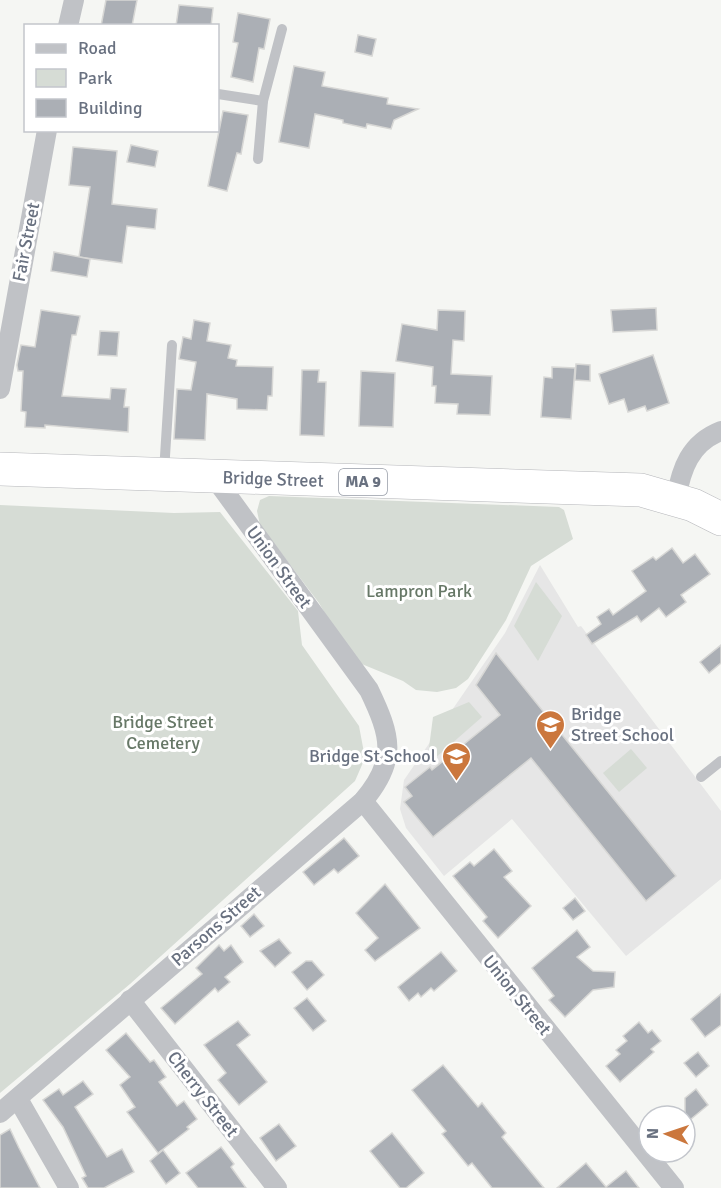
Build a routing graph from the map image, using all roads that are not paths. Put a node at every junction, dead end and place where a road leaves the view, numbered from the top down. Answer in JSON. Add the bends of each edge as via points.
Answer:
{"nodes":[{"id":1,"x":74,"y":0,"type":"edge"},
{"id":2,"x":68,"y":24,"type":"edge"},
{"id":3,"x":282,"y":29,"type":"dead end"},
{"id":4,"x":219,"y":94,"type":"edge"},
{"id":5,"x":263,"y":101,"type":"junction"},
{"id":6,"x":47,"y":132,"type":"edge"},
{"id":7,"x":258,"y":159,"type":"dead end"},
{"id":8,"x":172,"y":345,"type":"dead end"},
{"id":9,"x":0,"y":388,"type":"edge"},
{"id":10,"x":721,"y":430,"type":"edge"},
{"id":11,"x":0,"y":469,"type":"edge"},
{"id":12,"x":164,"y":476,"type":"junction"},
{"id":13,"x":214,"y":477,"type":"junction"},
{"id":14,"x":676,"y":499,"type":"junction"},
{"id":15,"x":721,"y":519,"type":"edge"},
{"id":16,"x":382,"y":716,"type":"joint"},
{"id":17,"x":721,"y":761,"type":"edge"},
{"id":18,"x":701,"y":777,"type":"dead end"},
{"id":19,"x":363,"y":801,"type":"junction"},
{"id":20,"x":130,"y":1000,"type":"junction"},
{"id":21,"x":18,"y":1099,"type":"junction"},
{"id":22,"x":0,"y":1113,"type":"edge"},
{"id":23,"x":69,"y":1188,"type":"edge"},
{"id":24,"x":277,"y":1188,"type":"edge"},
{"id":25,"x":674,"y":1188,"type":"edge"}],
"edges":[{"from":1,"to":2,"type":"street"},
{"from":3,"to":5,"type":"lane"},
{"from":4,"to":5,"type":"lane"},
{"from":5,"to":7,"type":"lane"},
{"from":6,"to":9,"type":"street","name":"Fair Street"},
{"from":8,"to":12,"type":"lane"},
{"from":10,"to":14,"type":"street","via":[[690,454],[680,474]]},
{"from":11,"to":12,"type":"highway","name":"Bridge Street","number":"MA 9"},
{"from":12,"to":13,"type":"highway","name":"Bridge Street","number":"MA 9"},
{"from":13,"to":14,"type":"highway","name":"Bridge Street","number":"MA 9","via":[[641,490]]},
{"from":13,"to":16,"type":"street","name":"Union Street","via":[[369,690]]},
{"from":14,"to":15,"type":"highway","name":"Bridge Street","number":"MA 9"},
{"from":16,"to":19,"type":"street","name":"Parsons Street","via":[[388,739],[386,767]]},
{"from":17,"to":18,"type":"lane"},
{"from":19,"to":20,"type":"street","name":"Parsons Street"},
{"from":19,"to":25,"type":"street","name":"Union Street"},
{"from":20,"to":21,"type":"street","name":"Parsons Street"},
{"from":20,"to":24,"type":"street","name":"Cherry Street"},
{"from":21,"to":22,"type":"street","name":"Parsons Street"},
{"from":21,"to":23,"type":"street"}]}
